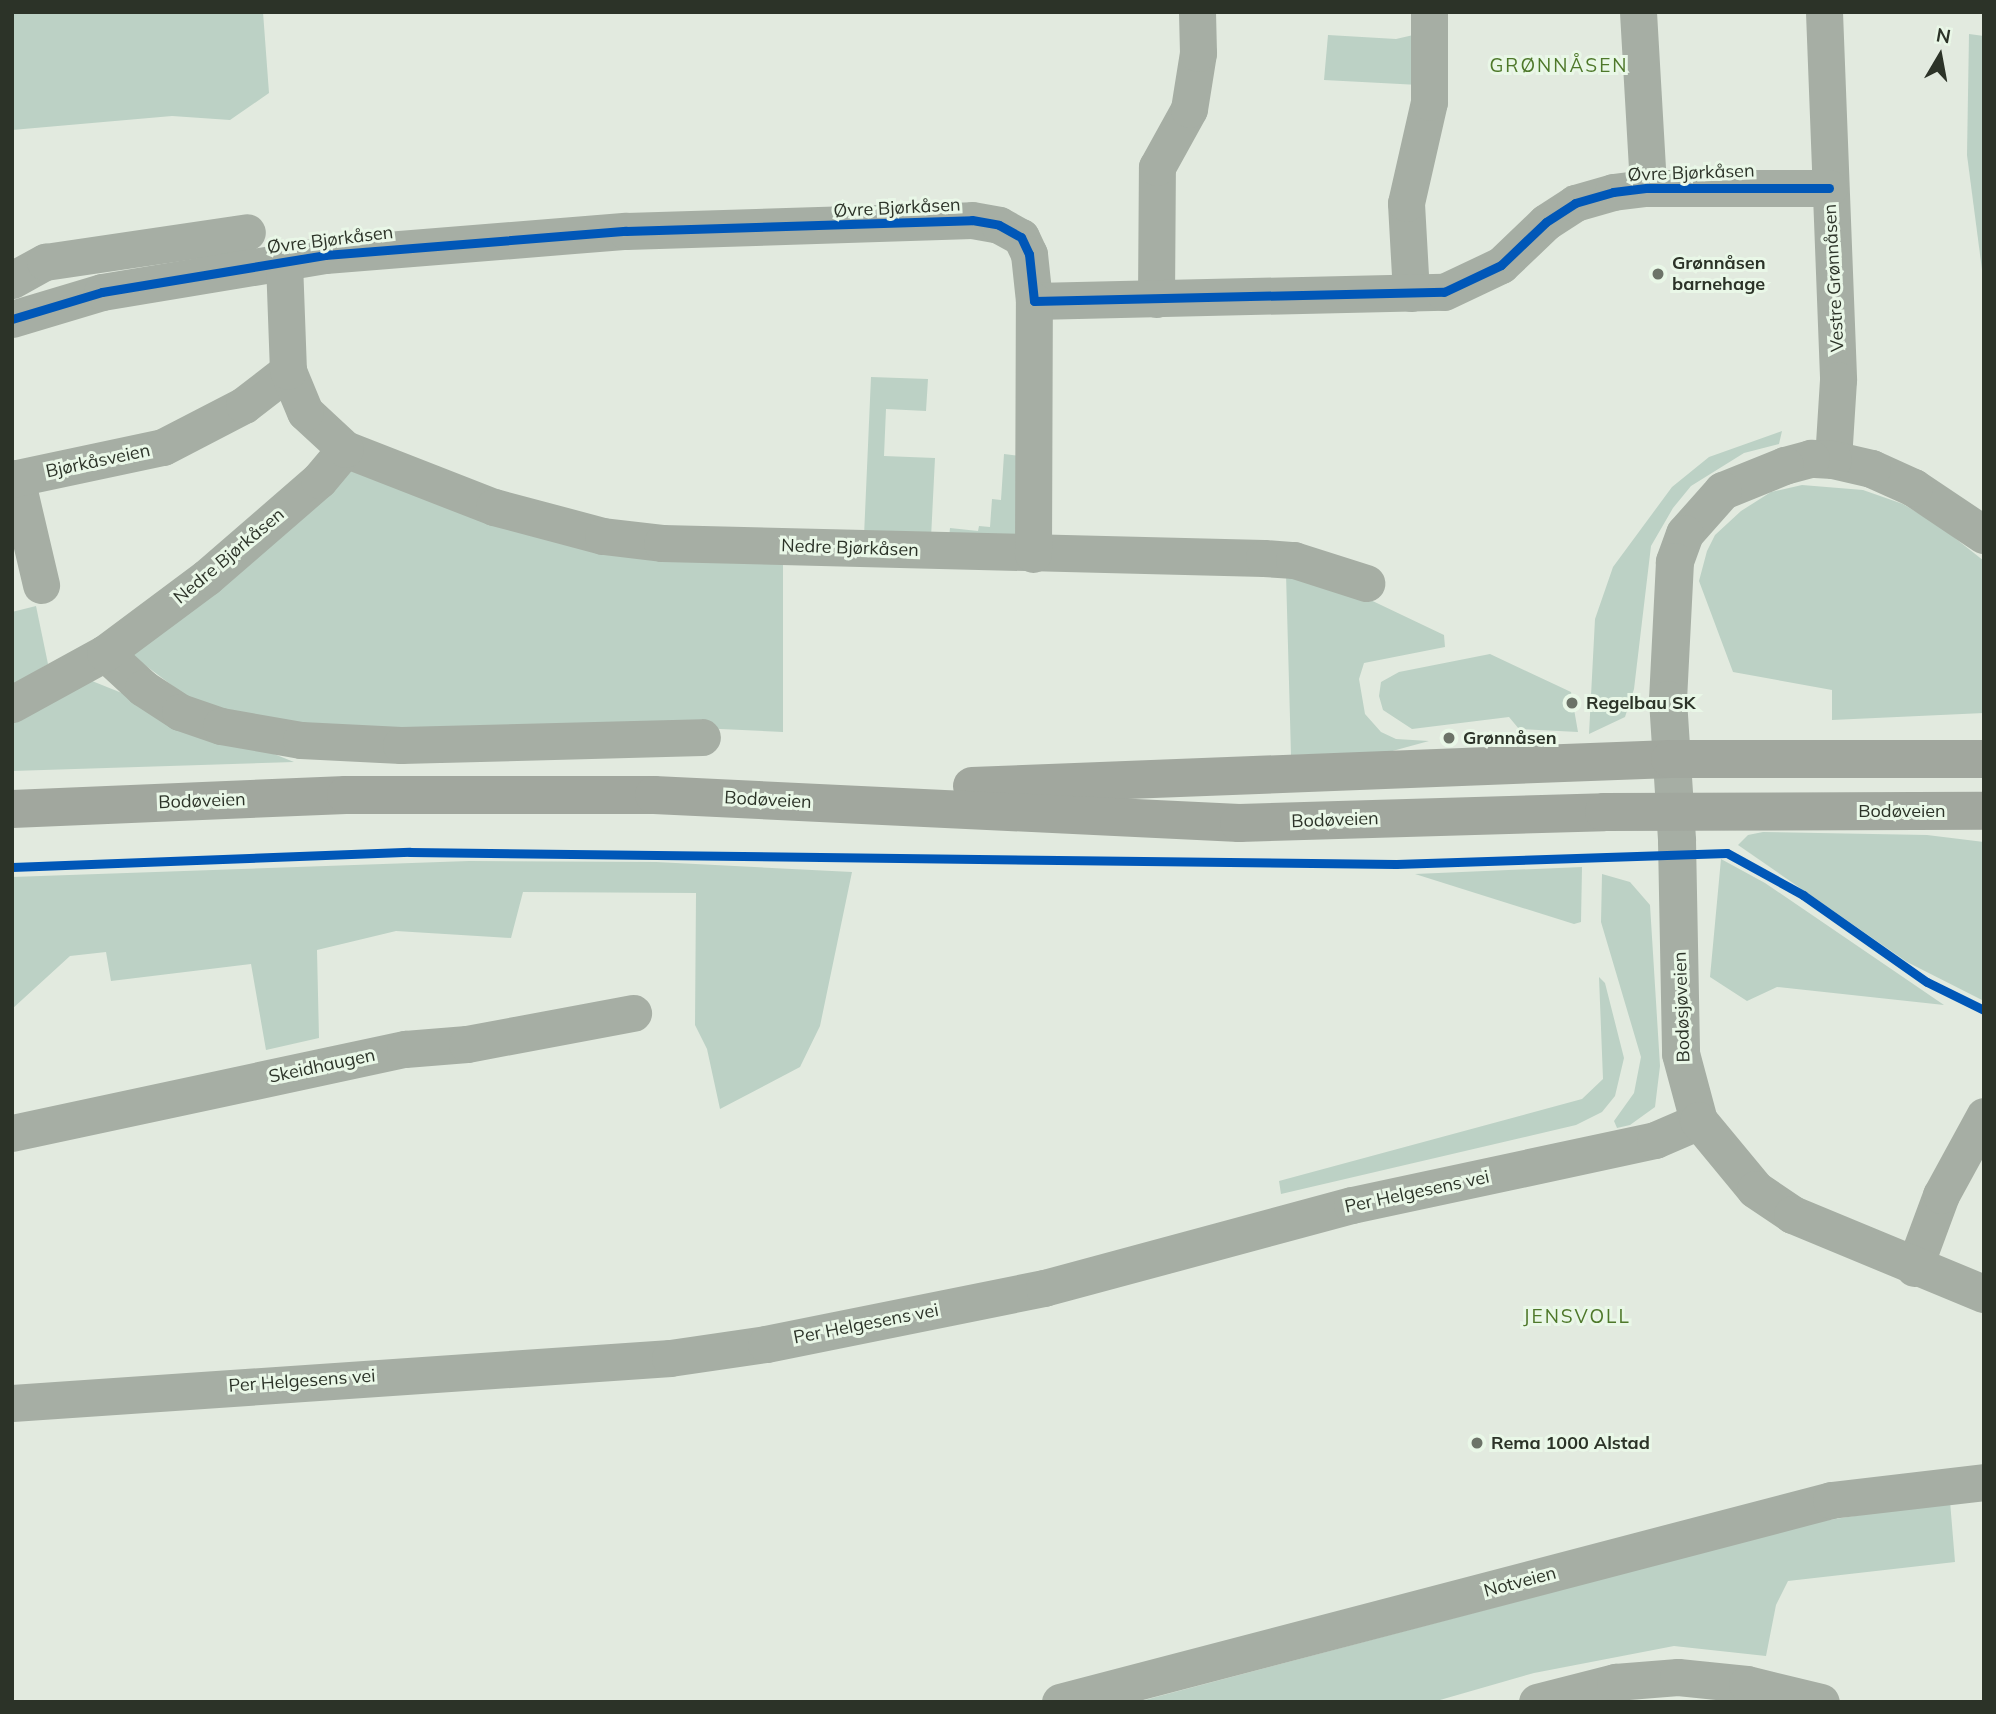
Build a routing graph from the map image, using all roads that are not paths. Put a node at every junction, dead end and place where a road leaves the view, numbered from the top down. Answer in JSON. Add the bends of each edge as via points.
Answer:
{"nodes":[{"id":1,"x":1197,"y":12,"type":"edge"},
{"id":2,"x":1430,"y":12,"type":"edge"},
{"id":3,"x":1638,"y":12,"type":"edge"},
{"id":4,"x":1824,"y":12,"type":"edge"},
{"id":5,"x":1648,"y":188,"type":"junction"},
{"id":6,"x":1829,"y":188,"type":"junction"},
{"id":7,"x":247,"y":232,"type":"dead end"},
{"id":8,"x":284,"y":262,"type":"junction"},
{"id":9,"x":12,"y":281,"type":"edge"},
{"id":10,"x":1411,"y":293,"type":"junction"},
{"id":11,"x":1156,"y":299,"type":"junction"},
{"id":12,"x":1034,"y":301,"type":"junction"},
{"id":13,"x":12,"y":319,"type":"edge"},
{"id":14,"x":288,"y":371,"type":"junction"},
{"id":15,"x":345,"y":449,"type":"junction"},
{"id":16,"x":1833,"y":460,"type":"junction"},
{"id":17,"x":14,"y":478,"type":"edge"},
{"id":18,"x":1984,"y":535,"type":"edge"},
{"id":19,"x":1033,"y":554,"type":"junction"},
{"id":20,"x":1366,"y":583,"type":"dead end"},
{"id":21,"x":41,"y":585,"type":"dead end"},
{"id":22,"x":105,"y":653,"type":"junction"},
{"id":23,"x":12,"y":704,"type":"edge"},
{"id":24,"x":702,"y":737,"type":"dead end"},
{"id":25,"x":1670,"y":759,"type":"junction"},
{"id":26,"x":1984,"y":759,"type":"edge"},
{"id":27,"x":686,"y":796,"type":"junction"},
{"id":28,"x":12,"y":809,"type":"edge"},
{"id":29,"x":1984,"y":811,"type":"edge"},
{"id":30,"x":1675,"y":812,"type":"junction"},
{"id":31,"x":633,"y":1013,"type":"dead end"},
{"id":32,"x":1984,"y":1116,"type":"edge"},
{"id":33,"x":1699,"y":1121,"type":"junction"},
{"id":34,"x":12,"y":1133,"type":"edge"},
{"id":35,"x":1914,"y":1268,"type":"junction"},
{"id":36,"x":1984,"y":1294,"type":"edge"},
{"id":37,"x":12,"y":1403,"type":"edge"},
{"id":38,"x":1984,"y":1482,"type":"edge"},
{"id":39,"x":1060,"y":1702,"type":"edge"},
{"id":40,"x":1537,"y":1702,"type":"edge"},
{"id":41,"x":1821,"y":1702,"type":"edge"}],
"edges":[{"from":1,"to":11,"type":"street","via":[[1198,53],[1189,109],[1157,167]]},
{"from":2,"to":10,"type":"street","via":[[1429,102],[1406,203]]},
{"from":3,"to":5,"type":"street","name":"Øvre Bjørkåsen"},
{"from":4,"to":6,"type":"street","name":"Vestre Grønnåsen"},
{"from":5,"to":6,"type":"street","name":"Øvre Bjørkåsen"},
{"from":5,"to":10,"type":"street","name":"Øvre Bjørkåsen","via":[[1575,203],[1546,222],[1501,265],[1444,292]]},
{"from":6,"to":16,"type":"street","name":"Vestre Grønnåsen","via":[[1838,380]]},
{"from":7,"to":9,"type":"street","name":"Øvre Bjørkåsen","via":[[45,262]]},
{"from":8,"to":12,"type":"street","name":"Øvre Bjørkåsen","via":[[481,239],[972,220],[999,225],[1021,237],[1029,254]]},
{"from":8,"to":13,"type":"street","name":"Øvre Bjørkåsen","via":[[102,292]]},
{"from":8,"to":14,"type":"street","name":"Nedre Bjørkåsen"},
{"from":10,"to":11,"type":"street","name":"Øvre Bjørkåsen"},
{"from":11,"to":12,"type":"street","name":"Øvre Bjørkåsen"},
{"from":12,"to":19,"type":"street","name":"Øvre Bjørkåsen","via":[[1030,352]]},
{"from":14,"to":15,"type":"street","name":"Nedre Bjørkåsen","via":[[304,412]]},
{"from":14,"to":17,"type":"street","name":"Bjørkåsveien","via":[[244,405],[163,447]]},
{"from":15,"to":19,"type":"street","name":"Nedre Bjørkåsen","via":[[494,507],[603,536],[662,543]]},
{"from":15,"to":22,"type":"street","name":"Nedre Bjørkåsen","via":[[318,480],[207,577]]},
{"from":16,"to":18,"type":"street","name":"Bodøsjøveien","via":[[1872,469],[1914,488]]},
{"from":16,"to":25,"type":"street","name":"Bodøsjøveien","via":[[1811,459],[1785,466],[1723,491],[1685,534],[1675,562],[1670,611]]},
{"from":17,"to":21,"type":"street"},
{"from":19,"to":20,"type":"street","name":"Nedre Bjørkåsen","via":[[1294,560]]},
{"from":22,"to":23,"type":"street","name":"Nedre Bjørkåsen"},
{"from":22,"to":24,"type":"street","via":[[180,712],[221,726],[301,740],[401,745]]},
{"from":25,"to":26,"type":"main road","name":"Bodøveien"},
{"from":25,"to":27,"type":"main road","name":"Bodøveien"},
{"from":25,"to":30,"type":"street","name":"Bodøsjøveien"},
{"from":27,"to":28,"type":"main road","name":"Bodøveien","via":[[346,795]]},
{"from":27,"to":30,"type":"main road","name":"Bodøveien","via":[[1239,823]]},
{"from":29,"to":30,"type":"main road","name":"Bodøveien"},
{"from":30,"to":33,"type":"street","name":"Bodøsjøveien","via":[[1681,1054]]},
{"from":31,"to":34,"type":"street","name":"Skeidhaugen","via":[[467,1044],[405,1049]]},
{"from":32,"to":35,"type":"street","via":[[1941,1195]]},
{"from":33,"to":35,"type":"street","name":"Bodøsjøveien","via":[[1756,1190],[1793,1215]]},
{"from":33,"to":37,"type":"street","name":"Per Helgesens vei","via":[[1655,1140],[1352,1205],[1044,1288],[766,1344],[670,1358]]},
{"from":35,"to":36,"type":"street","name":"Bodøsjøveien"},
{"from":38,"to":39,"type":"street","name":"Notveien","via":[[1818,1503]]},
{"from":40,"to":41,"type":"street","via":[[1615,1682],[1678,1676],[1747,1684]]}]}
